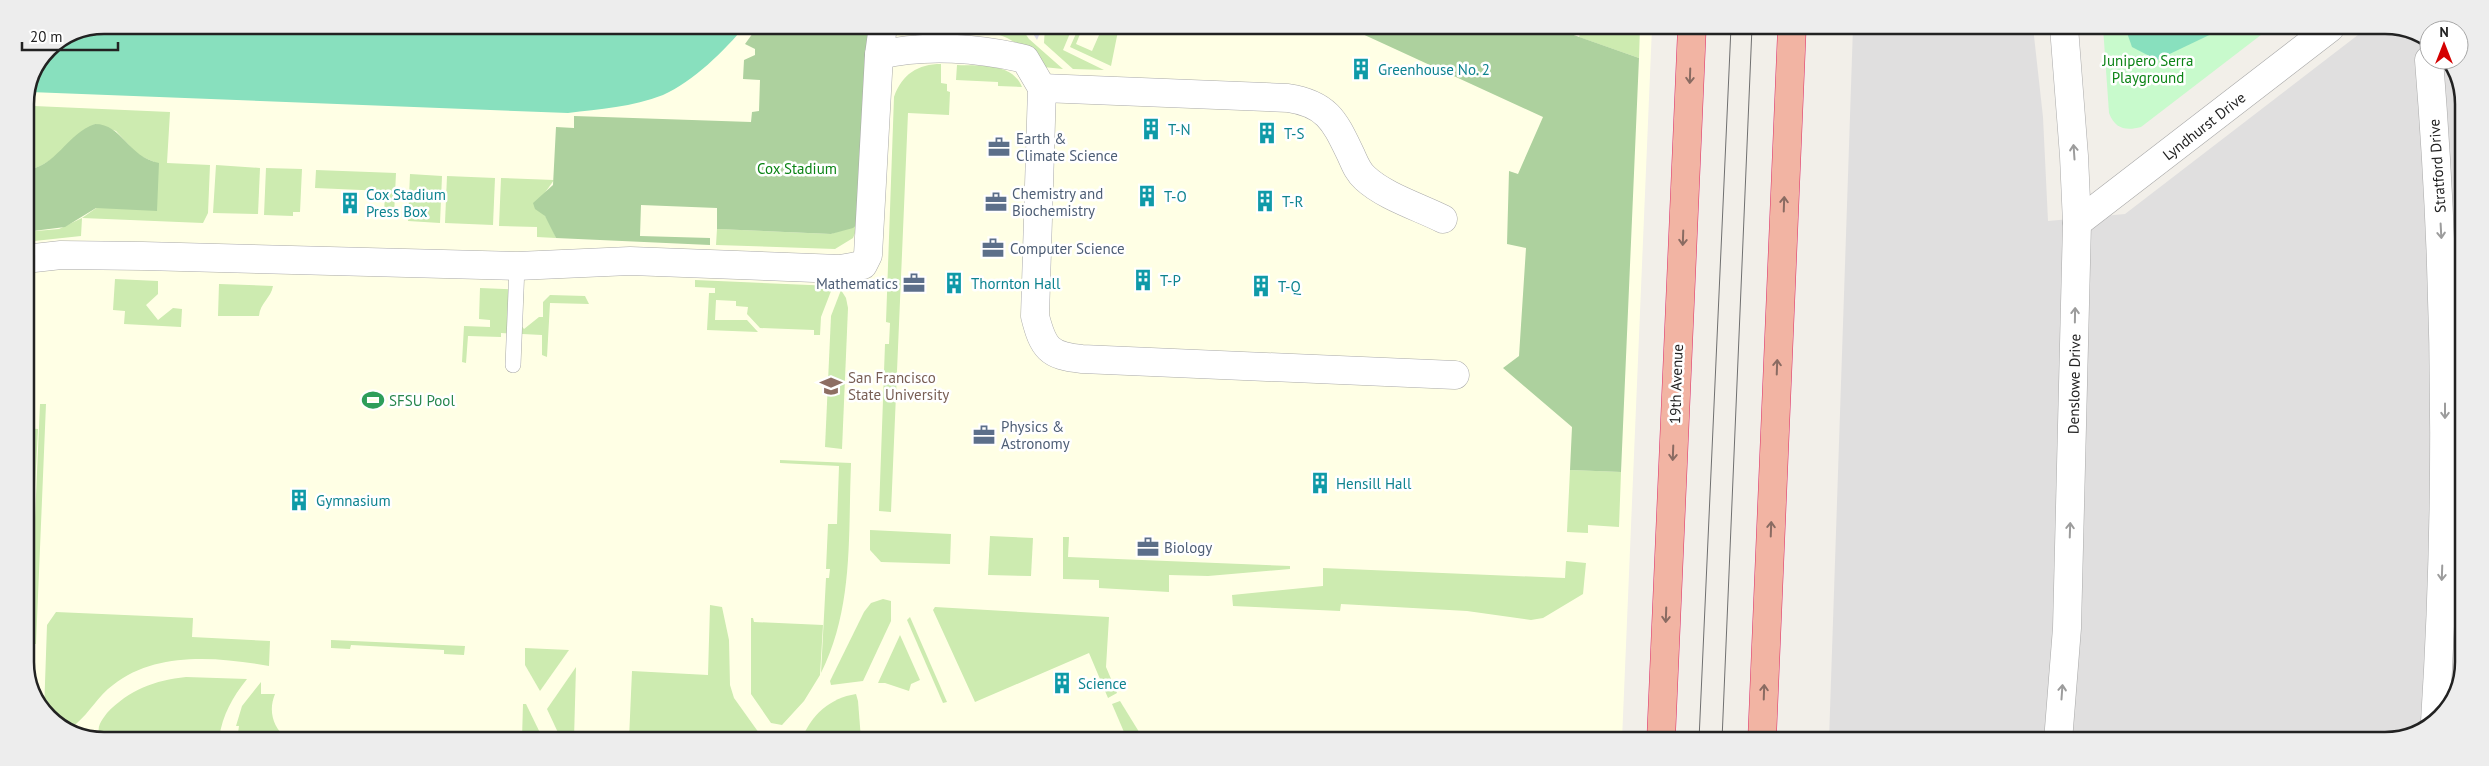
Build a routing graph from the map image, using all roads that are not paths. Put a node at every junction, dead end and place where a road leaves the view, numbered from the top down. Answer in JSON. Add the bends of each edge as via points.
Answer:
{"nodes":[{"id":1,"x":882,"y":34,"type":"edge"},
{"id":2,"x":1692,"y":34,"type":"edge"},
{"id":3,"x":1792,"y":34,"type":"edge"},
{"id":4,"x":2065,"y":34,"type":"edge"},
{"id":5,"x":2322,"y":34,"type":"edge"},
{"id":6,"x":879,"y":55,"type":"junction"},
{"id":7,"x":2430,"y":70,"type":"edge"},
{"id":8,"x":1042,"y":88,"type":"junction"},
{"id":9,"x":1443,"y":219,"type":"dead end"},
{"id":10,"x":2077,"y":224,"type":"junction"},
{"id":11,"x":34,"y":258,"type":"edge"},
{"id":12,"x":517,"y":266,"type":"junction"},
{"id":13,"x":513,"y":365,"type":"dead end"},
{"id":14,"x":1455,"y":375,"type":"dead end"},
{"id":15,"x":2435,"y":711,"type":"edge"},
{"id":16,"x":1661,"y":732,"type":"edge"},
{"id":17,"x":1762,"y":732,"type":"edge"},
{"id":18,"x":2059,"y":732,"type":"edge"}],
"edges":[{"from":1,"to":6,"type":"street"},
{"from":2,"to":16,"type":"highway","name":"19th Avenue","one_way":true},
{"from":17,"to":3,"type":"highway","one_way":true},
{"from":10,"to":4,"type":"street","name":"Denslowe Drive","one_way":true},
{"from":5,"to":10,"type":"street","name":"Lyndhurst Drive"},
{"from":6,"to":8,"type":"street","via":[[908,48],[1006,54],[1025,59]]},
{"from":6,"to":12,"type":"street","via":[[868,255],[863,266],[840,269],[630,261]]},
{"from":7,"to":15,"type":"street","name":"Stratford Drive","one_way":true,"via":[[2446,363],[2445,508]]},
{"from":8,"to":9,"type":"street","via":[[1288,98],[1309,103],[1334,119],[1357,169],[1374,186]]},
{"from":8,"to":14,"type":"street","via":[[1035,316],[1040,336],[1050,351],[1082,359]]},
{"from":18,"to":10,"type":"street","name":"Denslowe Drive","one_way":true,"via":[[2067,628]]},
{"from":11,"to":12,"type":"street","via":[[61,255],[143,256]]},
{"from":12,"to":13,"type":"lane"}]}
